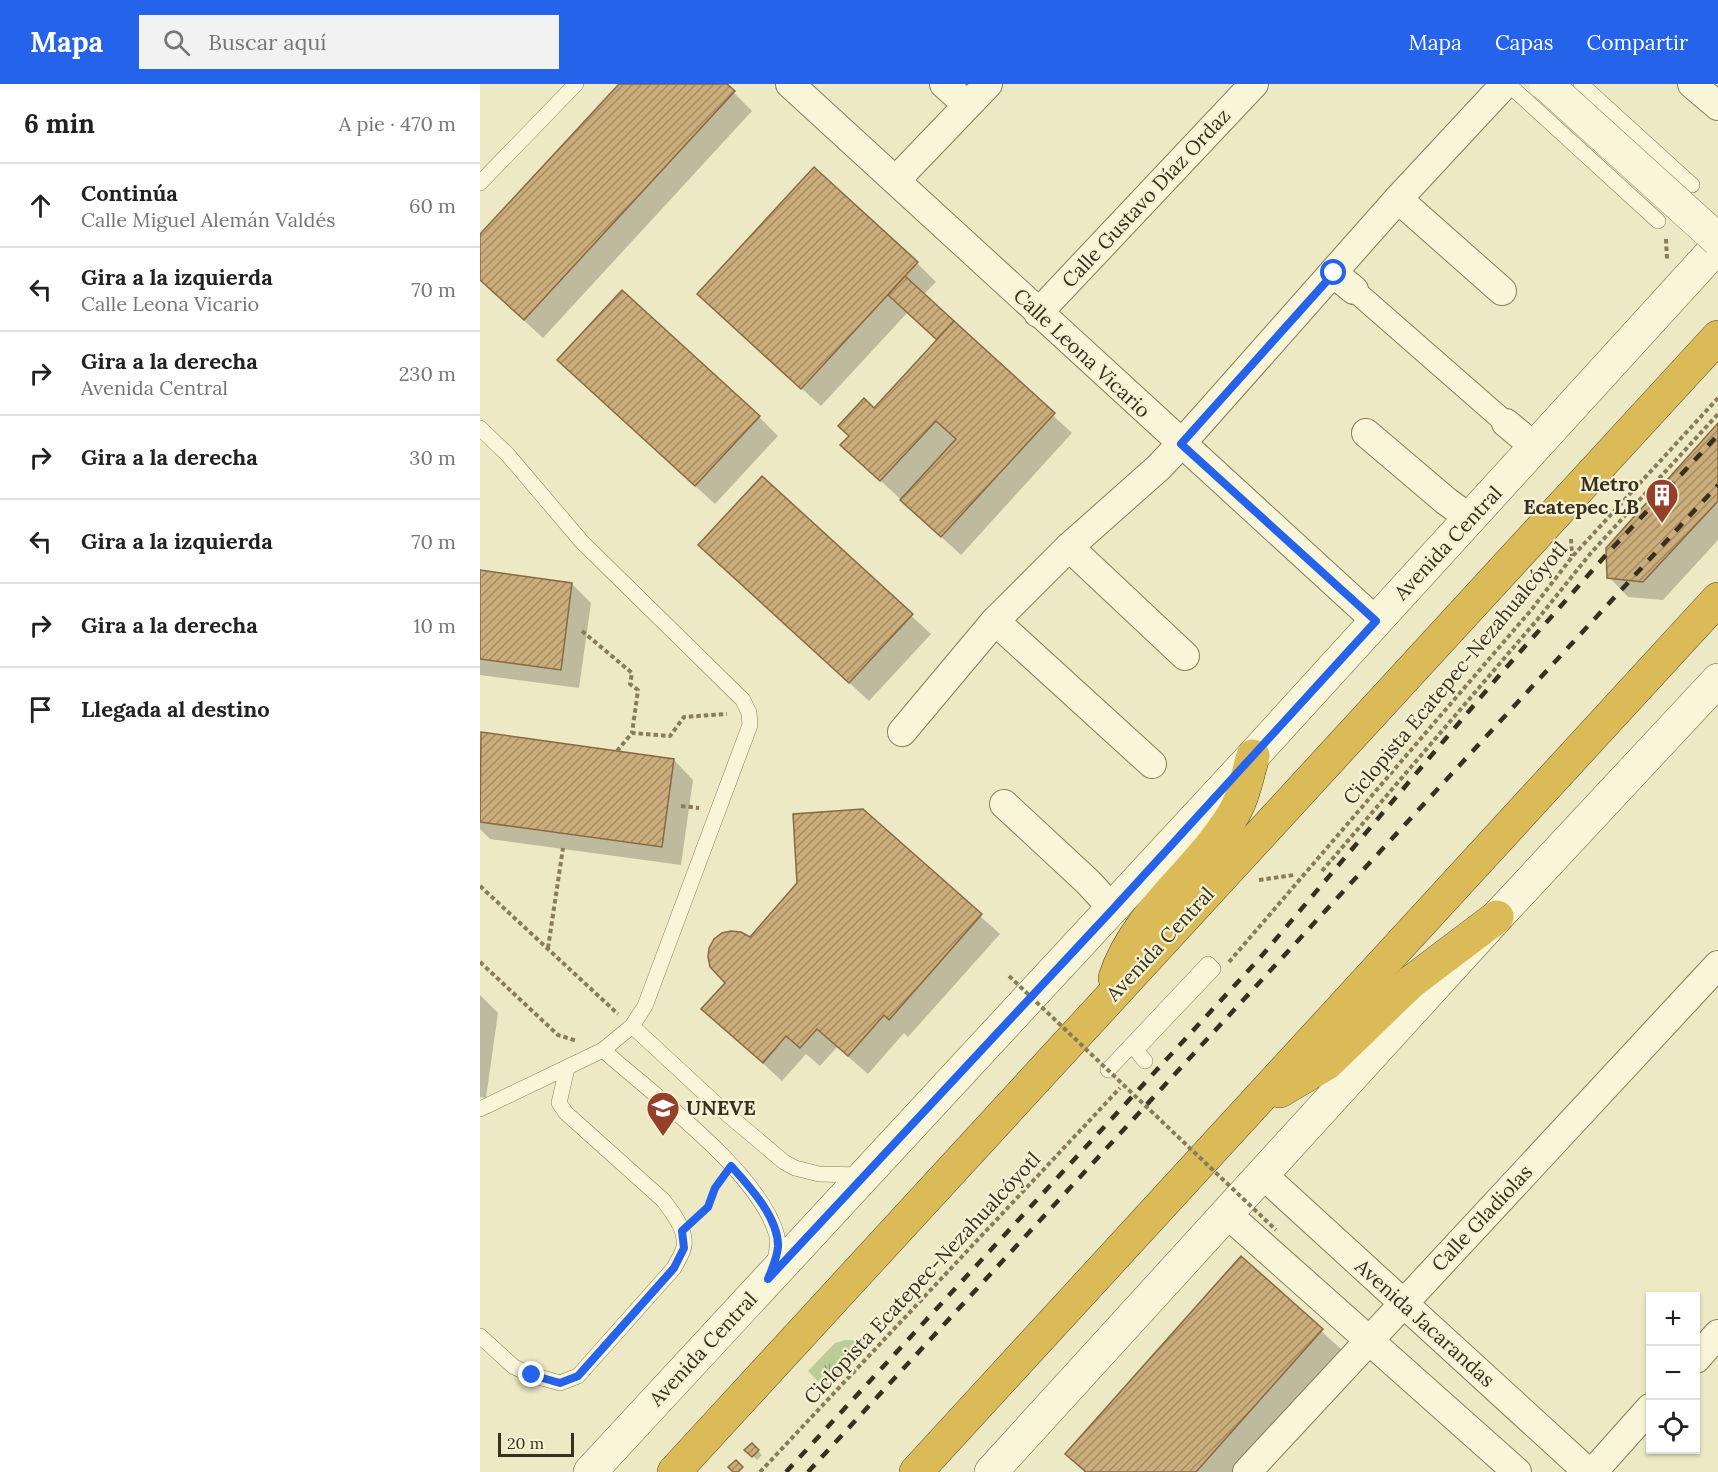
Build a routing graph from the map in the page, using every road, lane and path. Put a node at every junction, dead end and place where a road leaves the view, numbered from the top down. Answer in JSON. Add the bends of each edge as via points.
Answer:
{"nodes":[{"id":1,"x":576,"y":84,"type":"edge"},
{"id":2,"x":790,"y":84,"type":"edge"},
{"id":3,"x":944,"y":84,"type":"edge"},
{"id":4,"x":988,"y":84,"type":"edge"},
{"id":5,"x":1254,"y":84,"type":"edge"},
{"id":6,"x":1506,"y":84,"type":"edge"},
{"id":7,"x":1546,"y":84,"type":"edge"},
{"id":8,"x":1581,"y":84,"type":"edge"},
{"id":9,"x":1692,"y":84,"type":"edge"},
{"id":10,"x":967,"y":105,"type":"junction"},
{"id":11,"x":1718,"y":106,"type":"edge"},
{"id":12,"x":896,"y":180,"type":"junction"},
{"id":13,"x":480,"y":183,"type":"edge"},
{"id":14,"x":1692,"y":185,"type":"dead end"},
{"id":15,"x":1398,"y":200,"type":"junction"},
{"id":16,"x":1658,"y":221,"type":"dead end"},
{"id":17,"x":1718,"y":240,"type":"edge"},
{"id":18,"x":1718,"y":246,"type":"edge"},
{"id":19,"x":1344,"y":281,"type":"junction"},
{"id":20,"x":1502,"y":291,"type":"dead end"},
{"id":21,"x":1038,"y":313,"type":"junction"},
{"id":22,"x":1718,"y":337,"type":"edge"},
{"id":23,"x":1718,"y":398,"type":"edge"},
{"id":24,"x":1718,"y":414,"type":"edge"},
{"id":25,"x":1506,"y":423,"type":"joint"},
{"id":26,"x":480,"y":428,"type":"edge"},
{"id":27,"x":1366,"y":433,"type":"dead end"},
{"id":28,"x":1181,"y":444,"type":"junction"},
{"id":29,"x":1535,"y":447,"type":"junction"},
{"id":30,"x":1471,"y":519,"type":"junction"},
{"id":31,"x":1571,"y":533,"type":"dead end"},
{"id":32,"x":1069,"y":547,"type":"junction"},
{"id":33,"x":1572,"y":557,"type":"junction"},
{"id":34,"x":1718,"y":599,"type":"edge"},
{"id":35,"x":995,"y":621,"type":"junction"},
{"id":36,"x":1376,"y":621,"type":"junction"},
{"id":37,"x":582,"y":631,"type":"dead end"},
{"id":38,"x":1185,"y":656,"type":"dead end"},
{"id":39,"x":1718,"y":680,"type":"edge"},
{"id":40,"x":749,"y":713,"type":"junction"},
{"id":41,"x":902,"y":732,"type":"dead end"},
{"id":42,"x":632,"y":733,"type":"junction"},
{"id":43,"x":617,"y":751,"type":"dead end"},
{"id":44,"x":1253,"y":756,"type":"junction"},
{"id":45,"x":1152,"y":765,"type":"dead end"},
{"id":46,"x":1004,"y":804,"type":"dead end"},
{"id":47,"x":563,"y":848,"type":"dead end"},
{"id":48,"x":1322,"y":871,"type":"dead end"},
{"id":49,"x":480,"y":886,"type":"edge"},
{"id":50,"x":1113,"y":909,"type":"junction"},
{"id":51,"x":1497,"y":918,"type":"junction"},
{"id":52,"x":1244,"y":945,"type":"dead end"},
{"id":53,"x":548,"y":949,"type":"junction"},
{"id":54,"x":480,"y":962,"type":"edge"},
{"id":55,"x":1718,"y":965,"type":"edge"},
{"id":56,"x":1009,"y":976,"type":"dead end"},
{"id":57,"x":1108,"y":1000,"type":"junction"},
{"id":58,"x":632,"y":1026,"type":"junction"},
{"id":59,"x":603,"y":1050,"type":"junction"},
{"id":60,"x":1141,"y":1055,"type":"dead end"},
{"id":61,"x":567,"y":1068,"type":"junction"},
{"id":62,"x":1108,"y":1070,"type":"junction"},
{"id":63,"x":1106,"y":1104,"type":"dead end"},
{"id":64,"x":480,"y":1109,"type":"edge"},
{"id":65,"x":1248,"y":1111,"type":"junction"},
{"id":66,"x":731,"y":1166,"type":"junction"},
{"id":67,"x":1262,"y":1174,"type":"junction"},
{"id":68,"x":864,"y":1175,"type":"junction"},
{"id":69,"x":1226,"y":1213,"type":"junction"},
{"id":70,"x":1276,"y":1230,"type":"dead end"},
{"id":71,"x":682,"y":1231,"type":"junction"},
{"id":72,"x":768,"y":1279,"type":"junction"},
{"id":73,"x":1403,"y":1304,"type":"junction"},
{"id":74,"x":1718,"y":1334,"type":"edge"},
{"id":75,"x":480,"y":1336,"type":"edge"},
{"id":76,"x":1369,"y":1341,"type":"junction"},
{"id":77,"x":1700,"y":1354,"type":"edge"},
{"id":78,"x":1646,"y":1412,"type":"edge"},
{"id":79,"x":590,"y":1472,"type":"edge"},
{"id":80,"x":674,"y":1472,"type":"edge"},
{"id":81,"x":760,"y":1472,"type":"edge"},
{"id":82,"x":916,"y":1472,"type":"edge"},
{"id":83,"x":991,"y":1472,"type":"edge"},
{"id":84,"x":1247,"y":1472,"type":"edge"},
{"id":85,"x":1517,"y":1472,"type":"edge"},
{"id":86,"x":1588,"y":1472,"type":"edge"},
{"id":87,"x":1593,"y":1472,"type":"edge"}],
"edges":[{"from":1,"to":13,"type":"lane"},
{"from":2,"to":12,"type":"street","name":"Calle Leona Vicario"},
{"from":3,"to":10,"type":"street"},
{"from":4,"to":10,"type":"street"},
{"from":5,"to":21,"type":"street","name":"Calle Gustavo Díaz Ordaz"},
{"from":6,"to":15,"type":"street"},
{"from":6,"to":16,"type":"lane"},
{"from":7,"to":17,"type":"main road","bridge":true},
{"from":8,"to":14,"type":"lane"},
{"from":9,"to":11,"type":"street"},
{"from":10,"to":12,"type":"street"},
{"from":12,"to":21,"type":"street","name":"Calle Leona Vicario"},
{"from":15,"to":19,"type":"street"},
{"from":15,"to":20,"type":"street"},
{"from":18,"to":29,"type":"main road","name":"Avenida Central"},
{"from":19,"to":25,"type":"street"},
{"from":19,"to":28,"type":"street"},
{"from":21,"to":28,"type":"street","name":"Calle Leona Vicario"},
{"from":22,"to":57,"type":"highway","name":"Avenida Central"},
{"from":23,"to":33,"type":"path","name":"Ciclopista Ecatepec-Nezahualcóyotl"},
{"from":24,"to":48,"type":"path","via":[[1590,554]]},
{"from":25,"to":29,"type":"street"},
{"from":26,"to":40,"type":"lane","via":[[508,454],[582,542],[743,700]]},
{"from":27,"to":30,"type":"street"},
{"from":28,"to":32,"type":"street"},
{"from":28,"to":36,"type":"street","name":"Calle Leona Vicario"},
{"from":29,"to":30,"type":"main road","name":"Avenida Central"},
{"from":30,"to":36,"type":"main road","name":"Avenida Central"},
{"from":31,"to":33,"type":"path"},
{"from":32,"to":35,"type":"street"},
{"from":32,"to":38,"type":"street"},
{"from":33,"to":52,"type":"path","name":"Ciclopista Ecatepec-Nezahualcóyotl","via":[[1532,609]]},
{"from":34,"to":65,"type":"highway"},
{"from":35,"to":41,"type":"street"},
{"from":35,"to":45,"type":"street"},
{"from":36,"to":44,"type":"main road","name":"Avenida Central"},
{"from":37,"to":42,"type":"path","via":[[632,673],[630,684],[638,690]]},
{"from":39,"to":51,"type":"main road"},
{"from":40,"to":42,"type":"path","via":[[684,717],[670,736]]},
{"from":40,"to":58,"type":"lane","via":[[750,725],[645,1006]]},
{"from":42,"to":43,"type":"path"},
{"from":44,"to":50,"type":"main road","name":"Avenida Central"},
{"from":44,"to":57,"type":"highway","via":[[1232,817],[1130,943]]},
{"from":46,"to":50,"type":"street"},
{"from":47,"to":53,"type":"path"},
{"from":49,"to":53,"type":"path"},
{"from":50,"to":68,"type":"main road","name":"Avenida Central"},
{"from":51,"to":65,"type":"highway","via":[[1411,982],[1327,1063]]},
{"from":51,"to":67,"type":"main road"},
{"from":53,"to":58,"type":"path"},
{"from":54,"to":59,"type":"path","via":[[558,1035]]},
{"from":55,"to":73,"type":"street","name":"Calle Gladiolas"},
{"from":56,"to":62,"type":"path","bridge":true},
{"from":57,"to":80,"type":"highway","name":"Avenida Central"},
{"from":58,"to":59,"type":"lane"},
{"from":58,"to":68,"type":"lane","via":[[784,1162],[819,1174]]},
{"from":59,"to":61,"type":"lane"},
{"from":59,"to":66,"type":"lane"},
{"from":60,"to":62,"type":"lane","via":[[1213,969],[1208,964]]},
{"from":61,"to":64,"type":"lane"},
{"from":61,"to":71,"type":"lane","via":[[559,1103],[566,1113],[663,1200]]},
{"from":62,"to":70,"type":"path","bridge":true},
{"from":63,"to":81,"type":"path","name":"Ciclopista Ecatepec-Nezahualcóyotl"},
{"from":65,"to":82,"type":"highway"},
{"from":66,"to":71,"type":"path","via":[[715,1188],[708,1207]]},
{"from":66,"to":72,"type":"lane","via":[[757,1196],[777,1237],[778,1248]]},
{"from":67,"to":69,"type":"main road"},
{"from":67,"to":73,"type":"street","name":"Avenida Jacarandas"},
{"from":68,"to":72,"type":"main road","name":"Avenida Central"},
{"from":69,"to":76,"type":"street"},
{"from":69,"to":83,"type":"main road"},
{"from":71,"to":75,"type":"lane","via":[[684,1248],[674,1268],[578,1376],[560,1383],[532,1375],[514,1367]]},
{"from":72,"to":79,"type":"main road","name":"Avenida Central"},
{"from":73,"to":76,"type":"street","name":"Calle Gladiolas"},
{"from":73,"to":86,"type":"street","name":"Avenida Jacarandas"},
{"from":74,"to":77,"type":"street"},
{"from":76,"to":84,"type":"street","name":"Calle Gladiolas"},
{"from":76,"to":85,"type":"street"},
{"from":78,"to":87,"type":"street"}]}
